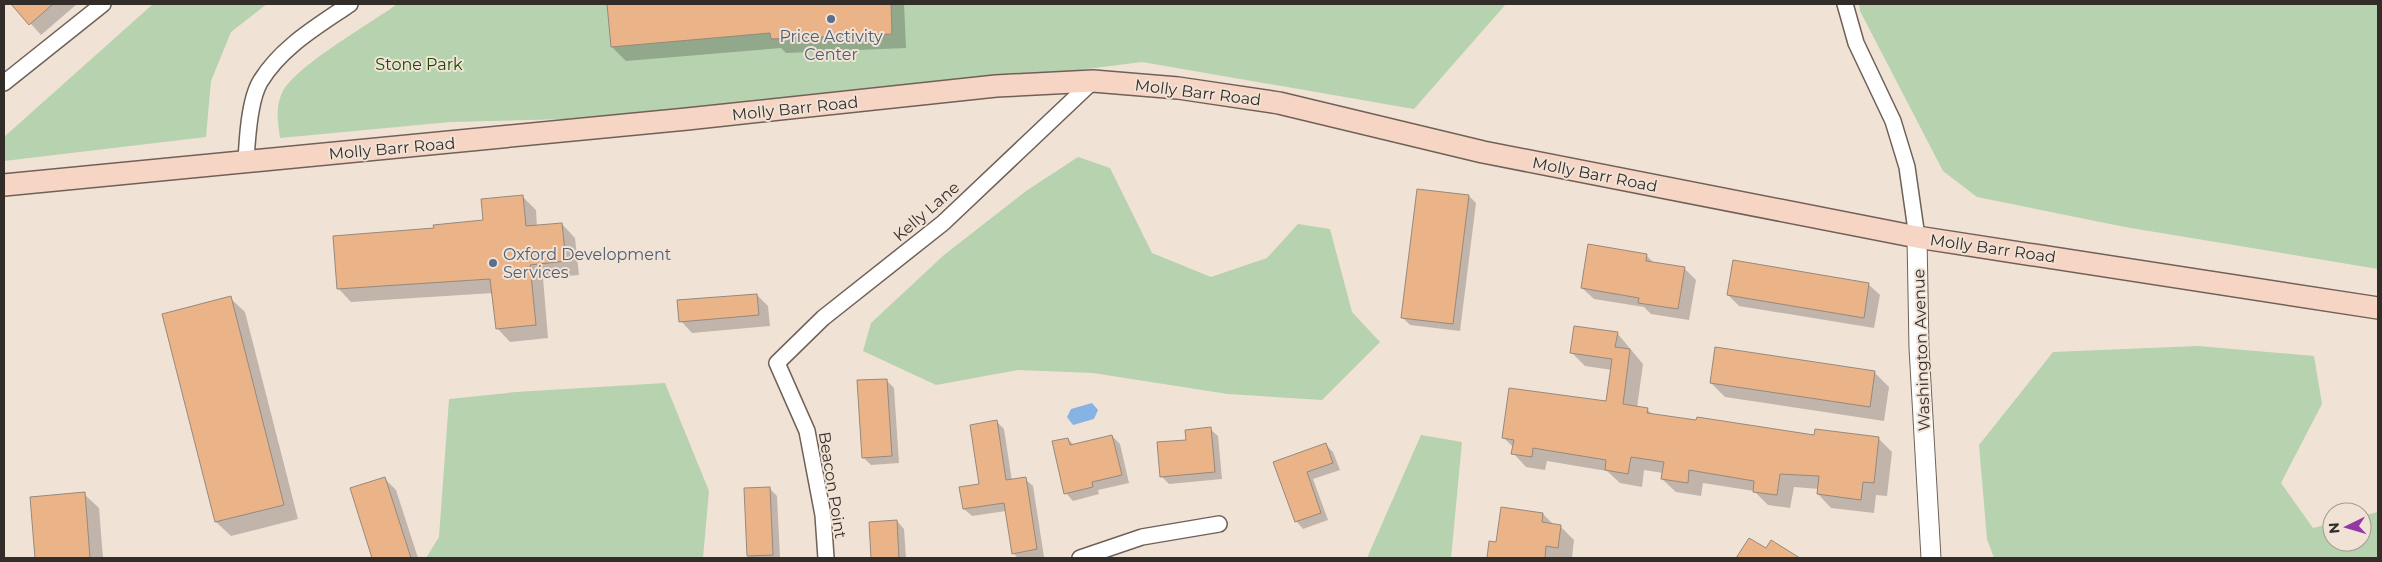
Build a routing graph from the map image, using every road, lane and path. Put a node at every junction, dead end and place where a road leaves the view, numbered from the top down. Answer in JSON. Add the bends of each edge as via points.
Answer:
{"nodes":[{"id":1,"x":103,"y":4,"type":"edge"},
{"id":2,"x":350,"y":4,"type":"edge"},
{"id":3,"x":1845,"y":4,"type":"edge"},
{"id":4,"x":1093,"y":81,"type":"junction"},
{"id":5,"x":4,"y":83,"type":"edge"},
{"id":6,"x":246,"y":162,"type":"junction"},
{"id":7,"x":4,"y":185,"type":"edge"},
{"id":8,"x":1917,"y":237,"type":"junction"},
{"id":9,"x":2378,"y":308,"type":"edge"},
{"id":10,"x":777,"y":363,"type":"joint"},
{"id":11,"x":1219,"y":524,"type":"dead end"},
{"id":12,"x":826,"y":558,"type":"edge"},
{"id":13,"x":1080,"y":558,"type":"edge"},
{"id":14,"x":1931,"y":558,"type":"edge"}],
"edges":[{"from":1,"to":5,"type":"street"},
{"from":2,"to":6,"type":"street","via":[[297,40],[259,83],[247,138]]},
{"from":3,"to":8,"type":"street","name":"Washington Avenue","via":[[1856,43],[1896,130],[1907,167]]},
{"from":4,"to":6,"type":"main road","name":"Molly Barr Road","via":[[996,86]]},
{"from":4,"to":8,"type":"main road","name":"Molly Barr Road","via":[[1178,88],[1279,103],[1483,152]]},
{"from":4,"to":10,"type":"street","name":"Kelly Lane","via":[[943,223],[823,318]]},
{"from":6,"to":7,"type":"main road","name":"Molly Barr Road"},
{"from":8,"to":9,"type":"main road","name":"Molly Barr Road"},
{"from":8,"to":14,"type":"street","name":"Washington Avenue","via":[[1919,348]]},
{"from":10,"to":12,"type":"street","name":"Beacon Point","via":[[807,431],[823,515]]},
{"from":11,"to":13,"type":"street","via":[[1142,537]]}]}
